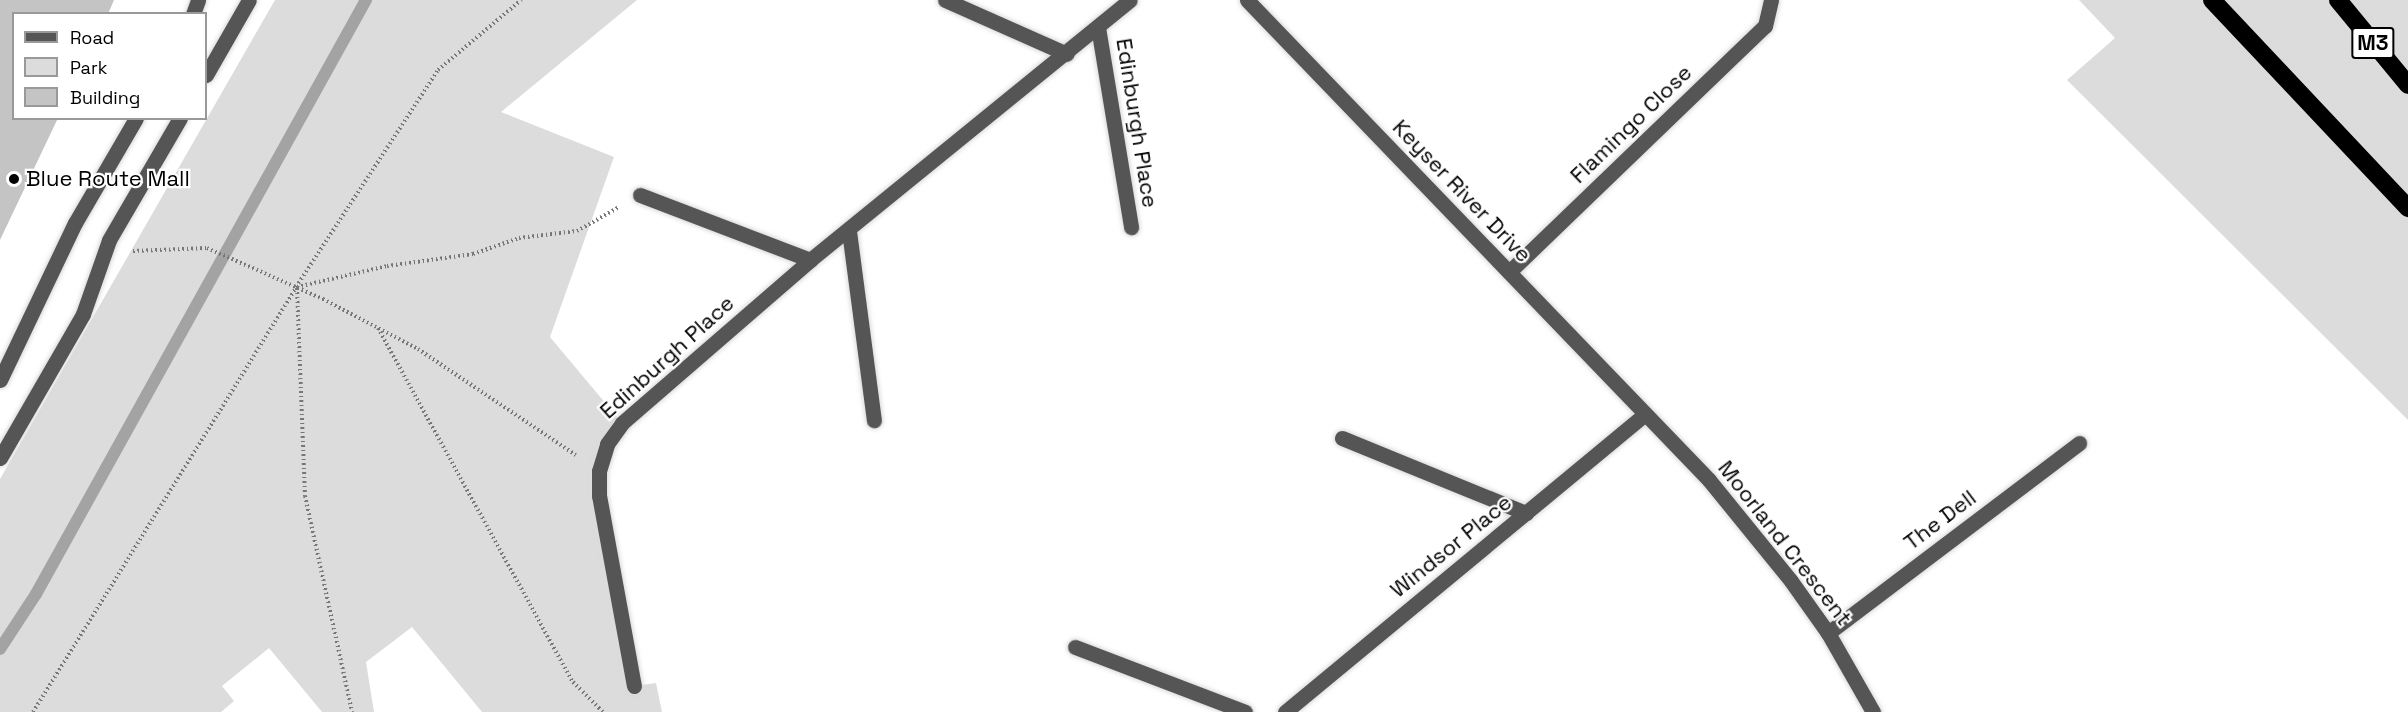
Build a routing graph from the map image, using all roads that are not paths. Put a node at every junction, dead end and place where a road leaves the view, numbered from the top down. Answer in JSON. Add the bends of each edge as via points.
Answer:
{"nodes":[{"id":1,"x":249,"y":0,"type":"edge"},
{"id":2,"x":945,"y":0,"type":"edge"},
{"id":3,"x":1130,"y":0,"type":"edge"},
{"id":4,"x":1247,"y":0,"type":"edge"},
{"id":5,"x":1771,"y":0,"type":"edge"},
{"id":6,"x":2212,"y":0,"type":"edge"},
{"id":7,"x":2338,"y":0,"type":"edge"},
{"id":8,"x":1098,"y":27,"type":"junction"},
{"id":9,"x":1067,"y":54,"type":"junction"},
{"id":10,"x":207,"y":73,"type":"edge"},
{"id":11,"x":2408,"y":85,"type":"edge"},
{"id":12,"x":135,"y":120,"type":"edge"},
{"id":13,"x":179,"y":120,"type":"edge"},
{"id":14,"x":640,"y":195,"type":"road end"},
{"id":15,"x":2408,"y":208,"type":"edge"},
{"id":16,"x":1131,"y":227,"type":"dead end"},
{"id":17,"x":849,"y":231,"type":"junction"},
{"id":18,"x":810,"y":260,"type":"junction"},
{"id":19,"x":1509,"y":272,"type":"junction"},
{"id":20,"x":0,"y":380,"type":"edge"},
{"id":21,"x":1645,"y":414,"type":"junction"},
{"id":22,"x":874,"y":420,"type":"dead end"},
{"id":23,"x":1342,"y":438,"type":"dead end"},
{"id":24,"x":2079,"y":443,"type":"dead end"},
{"id":25,"x":0,"y":459,"type":"edge"},
{"id":26,"x":1526,"y":513,"type":"junction"},
{"id":27,"x":1828,"y":633,"type":"junction"},
{"id":28,"x":1075,"y":647,"type":"dead end"},
{"id":29,"x":634,"y":686,"type":"dead end"},
{"id":30,"x":1245,"y":712,"type":"edge"},
{"id":31,"x":1285,"y":712,"type":"edge"},
{"id":32,"x":1873,"y":712,"type":"edge"}],
"edges":[{"from":1,"to":10,"type":"street"},
{"from":2,"to":9,"type":"street"},
{"from":3,"to":8,"type":"street","name":"Edinburgh Place"},
{"from":4,"to":19,"type":"street","name":"Keyser River Drive"},
{"from":5,"to":19,"type":"street","name":"Flamingo Close","via":[[1765,26]]},
{"from":6,"to":15,"type":"highway"},
{"from":7,"to":11,"type":"highway","number":"M3"},
{"from":8,"to":9,"type":"street","name":"Edinburgh Place"},
{"from":8,"to":16,"type":"street","name":"Edinburgh Place"},
{"from":9,"to":17,"type":"street","name":"Edinburgh Place"},
{"from":12,"to":20,"type":"street","via":[[75,223]]},
{"from":13,"to":25,"type":"street","via":[[109,240],[83,314]]},
{"from":14,"to":18,"type":"street"},
{"from":17,"to":18,"type":"street","name":"Edinburgh Place"},
{"from":17,"to":22,"type":"street"},
{"from":18,"to":29,"type":"street","name":"Edinburgh Place","via":[[622,423],[607,444],[599,471],[599,496]]},
{"from":19,"to":21,"type":"street","name":"Keyser River Drive"},
{"from":21,"to":26,"type":"street","name":"Windsor Place"},
{"from":21,"to":27,"type":"street","name":"Moorland Crescent","via":[[1731,507]]},
{"from":23,"to":26,"type":"street"},
{"from":24,"to":27,"type":"street","name":"The Dell"},
{"from":26,"to":31,"type":"street","name":"Windsor Place"},
{"from":27,"to":32,"type":"street","name":"Moorland Crescent"},
{"from":28,"to":30,"type":"street"}]}
